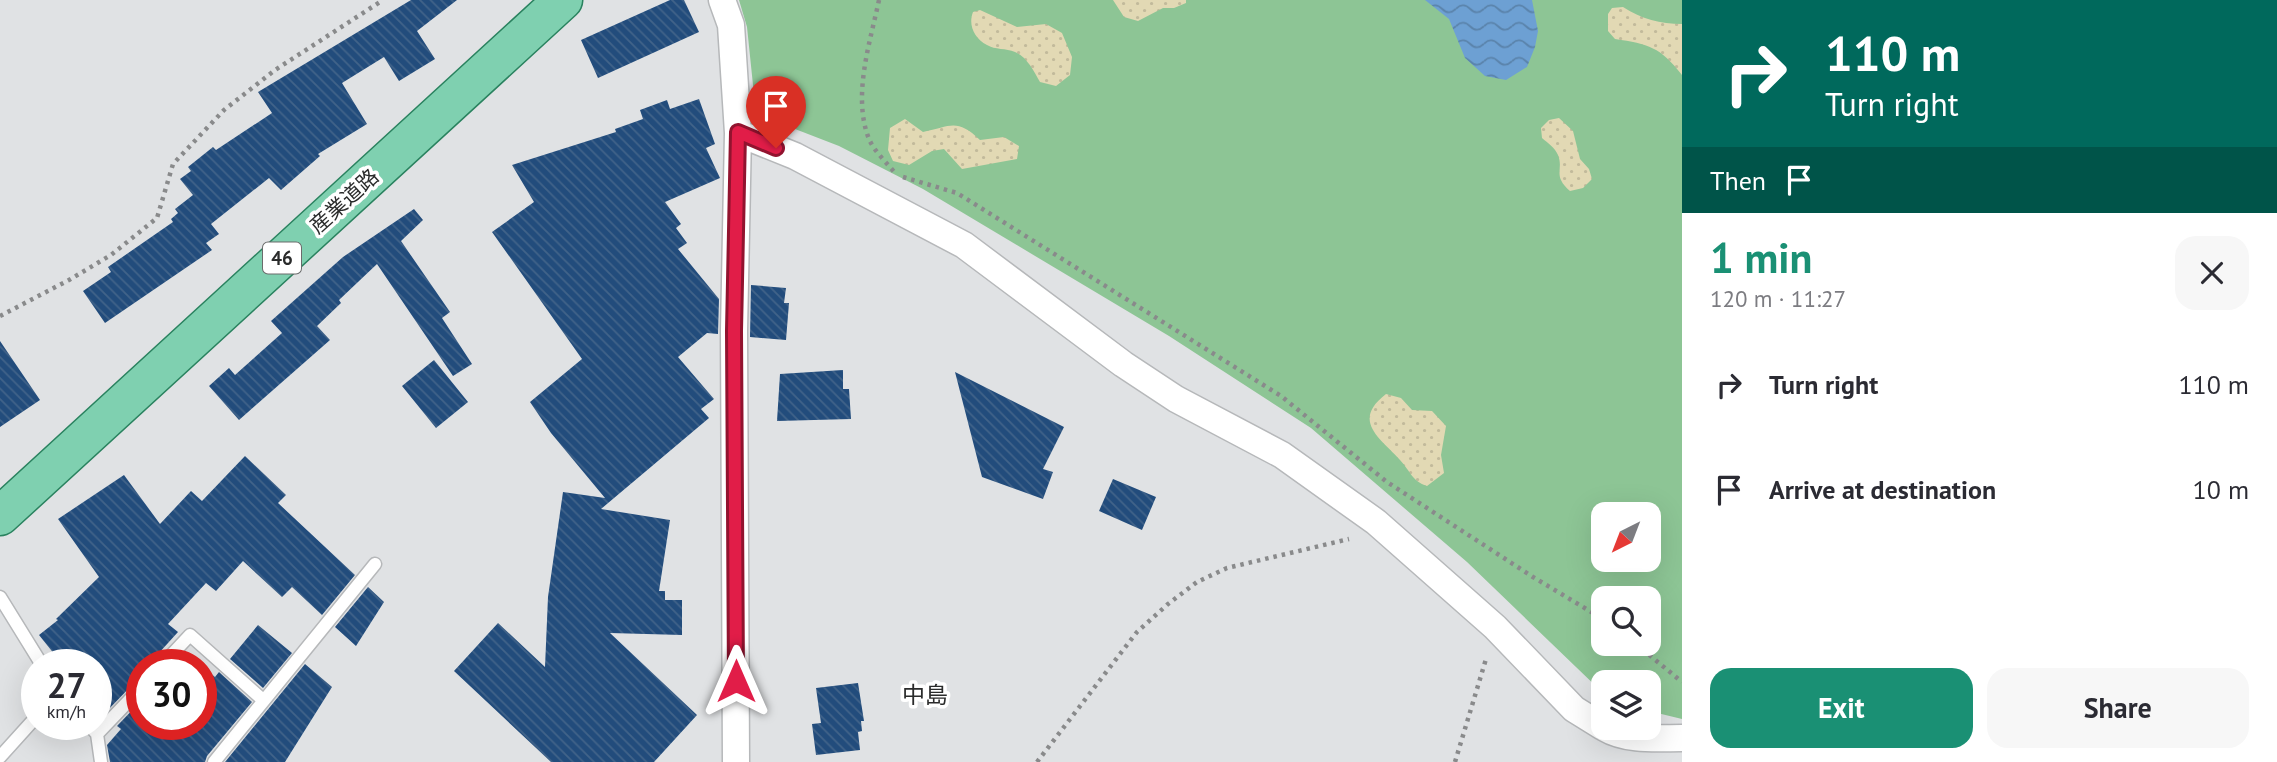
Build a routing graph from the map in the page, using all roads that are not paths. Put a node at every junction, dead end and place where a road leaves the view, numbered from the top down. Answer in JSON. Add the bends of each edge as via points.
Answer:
{"nodes":[{"id":1,"x":564,"y":0,"type":"edge"},
{"id":2,"x":722,"y":0,"type":"edge"},
{"id":3,"x":738,"y":132,"type":"junction"},
{"id":4,"x":0,"y":516,"type":"edge"},
{"id":5,"x":375,"y":564,"type":"dead end"},
{"id":6,"x":0,"y":597,"type":"edge"},
{"id":7,"x":32,"y":649,"type":"edge"},
{"id":8,"x":177,"y":649,"type":"edge"},
{"id":9,"x":206,"y":649,"type":"edge"},
{"id":10,"x":217,"y":659,"type":"edge"},
{"id":11,"x":126,"y":700,"type":"edge"},
{"id":12,"x":263,"y":700,"type":"junction"},
{"id":13,"x":112,"y":712,"type":"edge"},
{"id":14,"x":1591,"y":719,"type":"edge"},
{"id":15,"x":21,"y":734,"type":"edge"},
{"id":16,"x":1682,"y":738,"type":"edge"},
{"id":17,"x":1661,"y":739,"type":"edge"},
{"id":18,"x":95,"y":740,"type":"edge"},
{"id":19,"x":0,"y":757,"type":"edge"},
{"id":20,"x":101,"y":762,"type":"edge"},
{"id":21,"x":214,"y":762,"type":"edge"},
{"id":22,"x":736,"y":762,"type":"edge"}],
"edges":[{"from":1,"to":4,"type":"main road","name":"産業道路","number":"46"},
{"from":2,"to":3,"type":"street","via":[[731,25]]},
{"from":3,"to":14,"type":"street","via":[[795,156],[964,245],[1175,399],[1282,455],[1376,522],[1495,627],[1574,709]]},
{"from":3,"to":22,"type":"street"},
{"from":5,"to":12,"type":"lane"},
{"from":6,"to":7,"type":"lane"},
{"from":8,"to":9,"type":"lane","via":[[190,635]]},
{"from":10,"to":12,"type":"lane"},
{"from":11,"to":13,"type":"lane"},
{"from":12,"to":21,"type":"lane"},
{"from":15,"to":19,"type":"lane"},
{"from":16,"to":17,"type":"street"},
{"from":18,"to":20,"type":"lane"}]}
